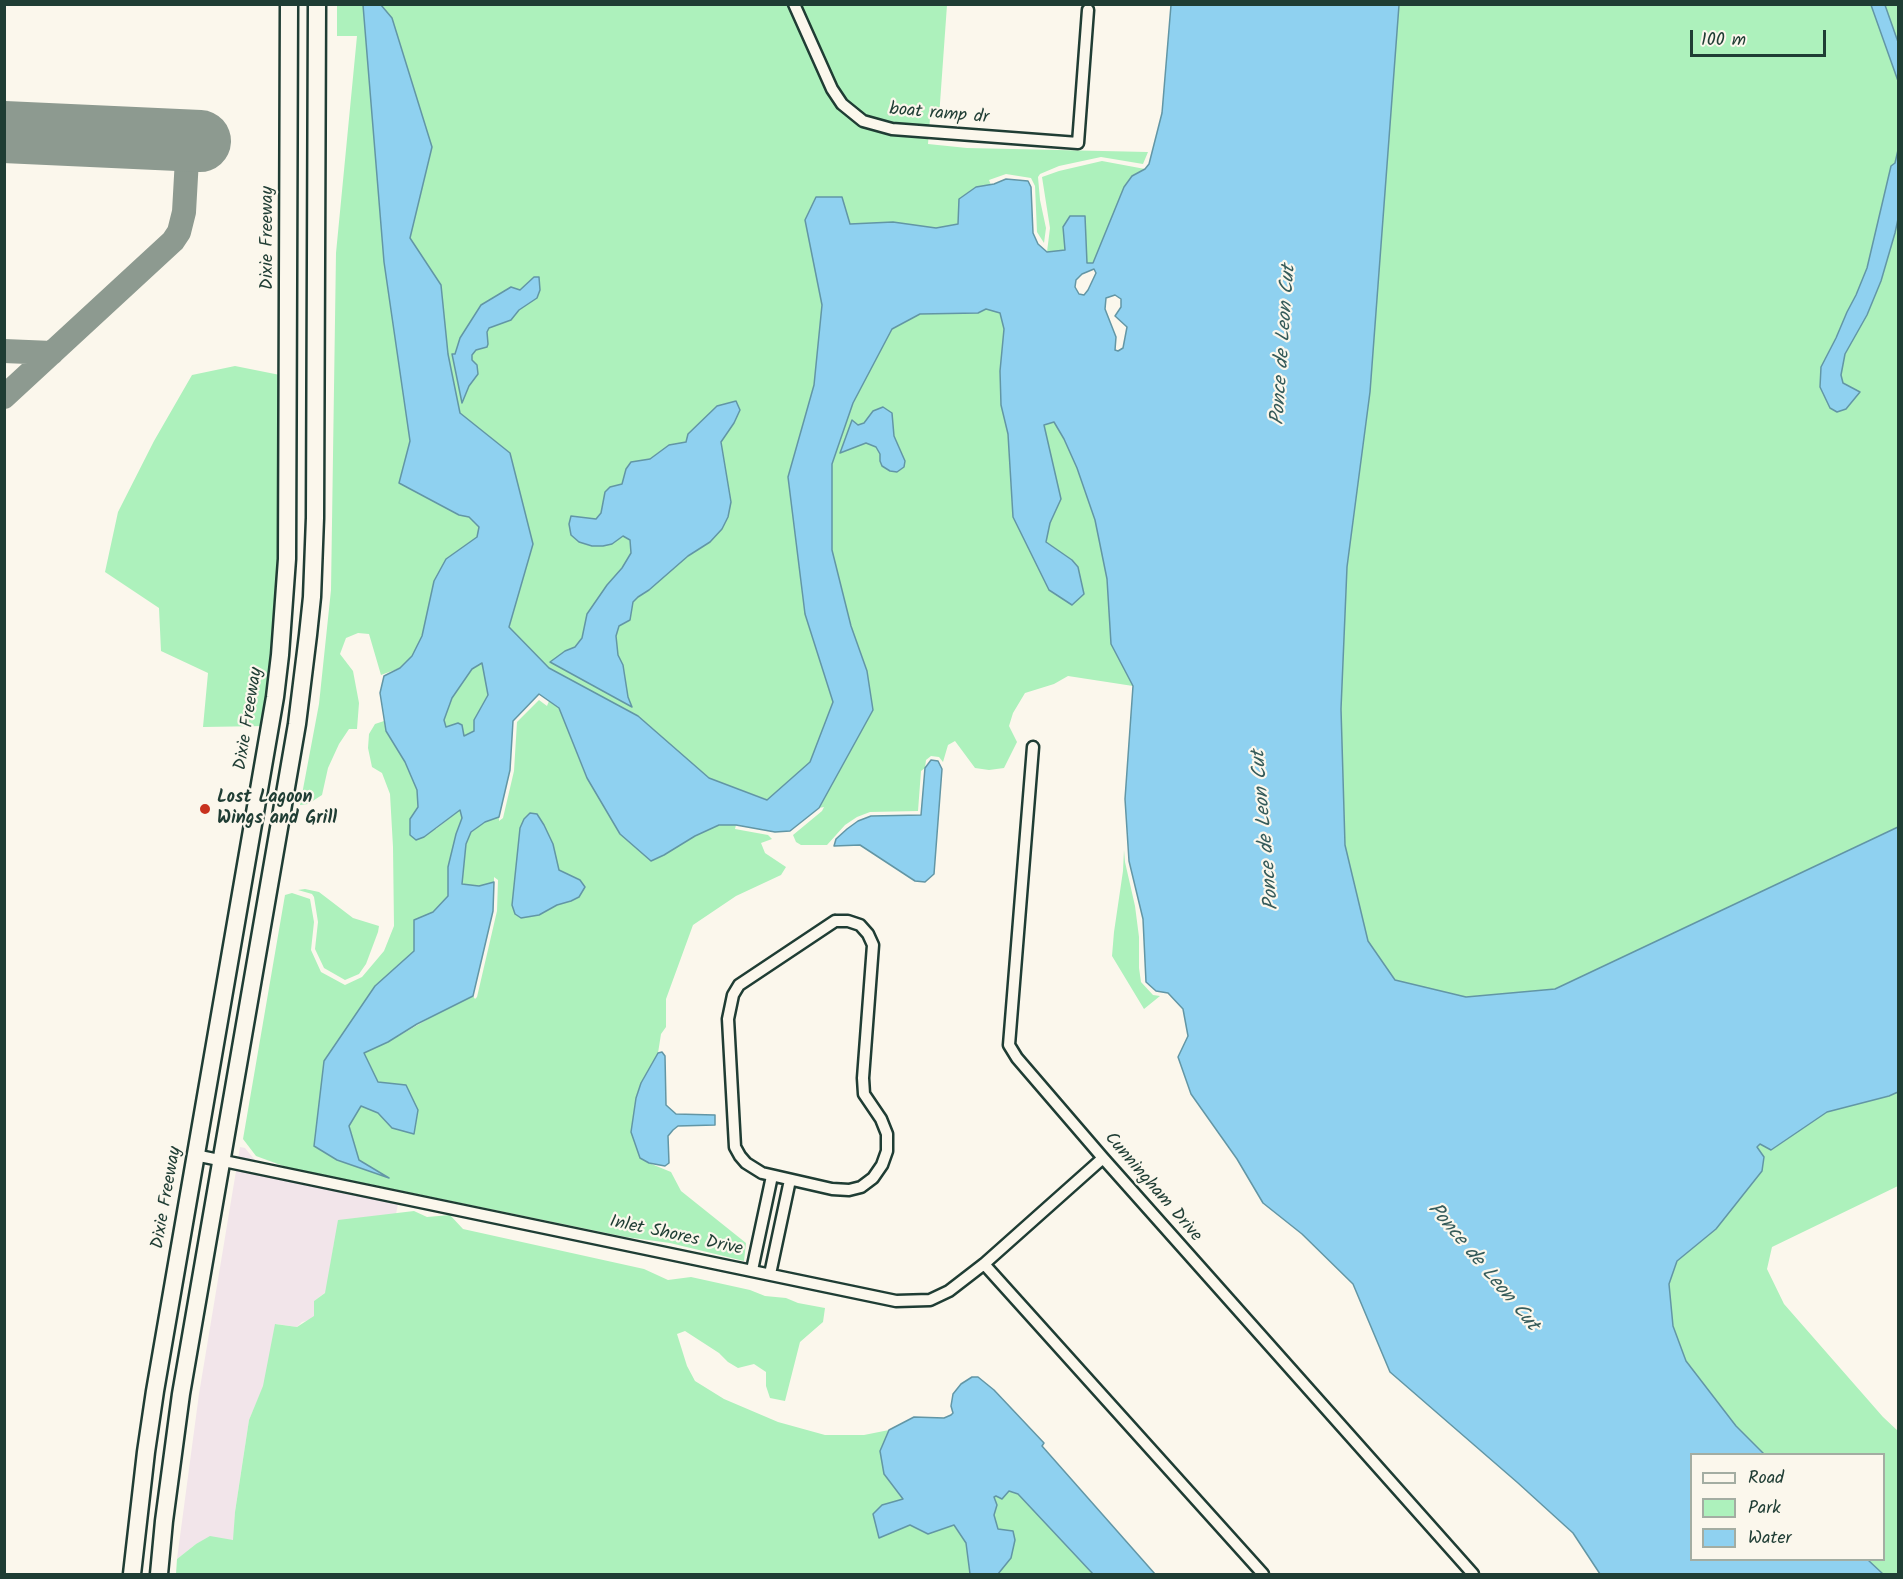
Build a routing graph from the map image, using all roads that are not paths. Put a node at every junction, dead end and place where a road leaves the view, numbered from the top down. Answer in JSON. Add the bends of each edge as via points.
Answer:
{"nodes":[{"id":1,"x":289,"y":4,"type":"edge"},
{"id":2,"x":317,"y":4,"type":"edge"},
{"id":3,"x":794,"y":4,"type":"edge"},
{"id":4,"x":1088,"y":10,"type":"dead end"},
{"id":5,"x":1033,"y":747,"type":"dead end"},
{"id":6,"x":195,"y":1155,"type":"junction"},
{"id":7,"x":1103,"y":1158,"type":"junction"},
{"id":8,"x":221,"y":1160,"type":"junction"},
{"id":9,"x":772,"y":1176,"type":"junction"},
{"id":10,"x":790,"y":1180,"type":"junction"},
{"id":11,"x":984,"y":1264,"type":"junction"},
{"id":12,"x":752,"y":1270,"type":"junction"},
{"id":13,"x":770,"y":1274,"type":"junction"},
{"id":14,"x":132,"y":1575,"type":"edge"},
{"id":15,"x":159,"y":1575,"type":"edge"},
{"id":16,"x":1263,"y":1575,"type":"edge"},
{"id":17,"x":1473,"y":1575,"type":"edge"}],
"edges":[{"from":1,"to":6,"type":"main road","name":"Dixie Freeway","via":[[285,604],[275,697]]},
{"from":2,"to":8,"type":"main road","via":[[312,597],[304,682]]},
{"from":3,"to":4,"type":"street","name":"boat ramp dr","via":[[832,89],[842,104],[863,121],[892,129],[1078,143]]},
{"from":5,"to":7,"type":"street","name":"Cunningham Drive","via":[[1009,1045]]},
{"from":6,"to":8,"type":"street","name":"Inlet Shores Drive"},
{"from":6,"to":14,"type":"main road","name":"Dixie Freeway","via":[[149,1432]]},
{"from":7,"to":11,"type":"street","name":"Inlet Shores Drive"},
{"from":7,"to":17,"type":"street","name":"Cunningham Drive"},
{"from":8,"to":12,"type":"street","name":"Inlet Shores Drive"},
{"from":8,"to":15,"type":"main road","via":[[181,1394]]},
{"from":9,"to":10,"type":"street"},
{"from":9,"to":10,"type":"street","via":[[746,1163],[735,1147],[728,1019],[733,995],[748,977],[826,926],[848,921],[860,925],[873,945],[864,1094],[888,1134],[886,1151],[873,1178],[861,1187],[832,1190]]},
{"from":9,"to":12,"type":"street"},
{"from":10,"to":13,"type":"street"},
{"from":11,"to":13,"type":"street","name":"Inlet Shores Drive","via":[[949,1292],[930,1300],[896,1301]]},
{"from":11,"to":16,"type":"street"},
{"from":12,"to":13,"type":"street","name":"Inlet Shores Drive"}]}
